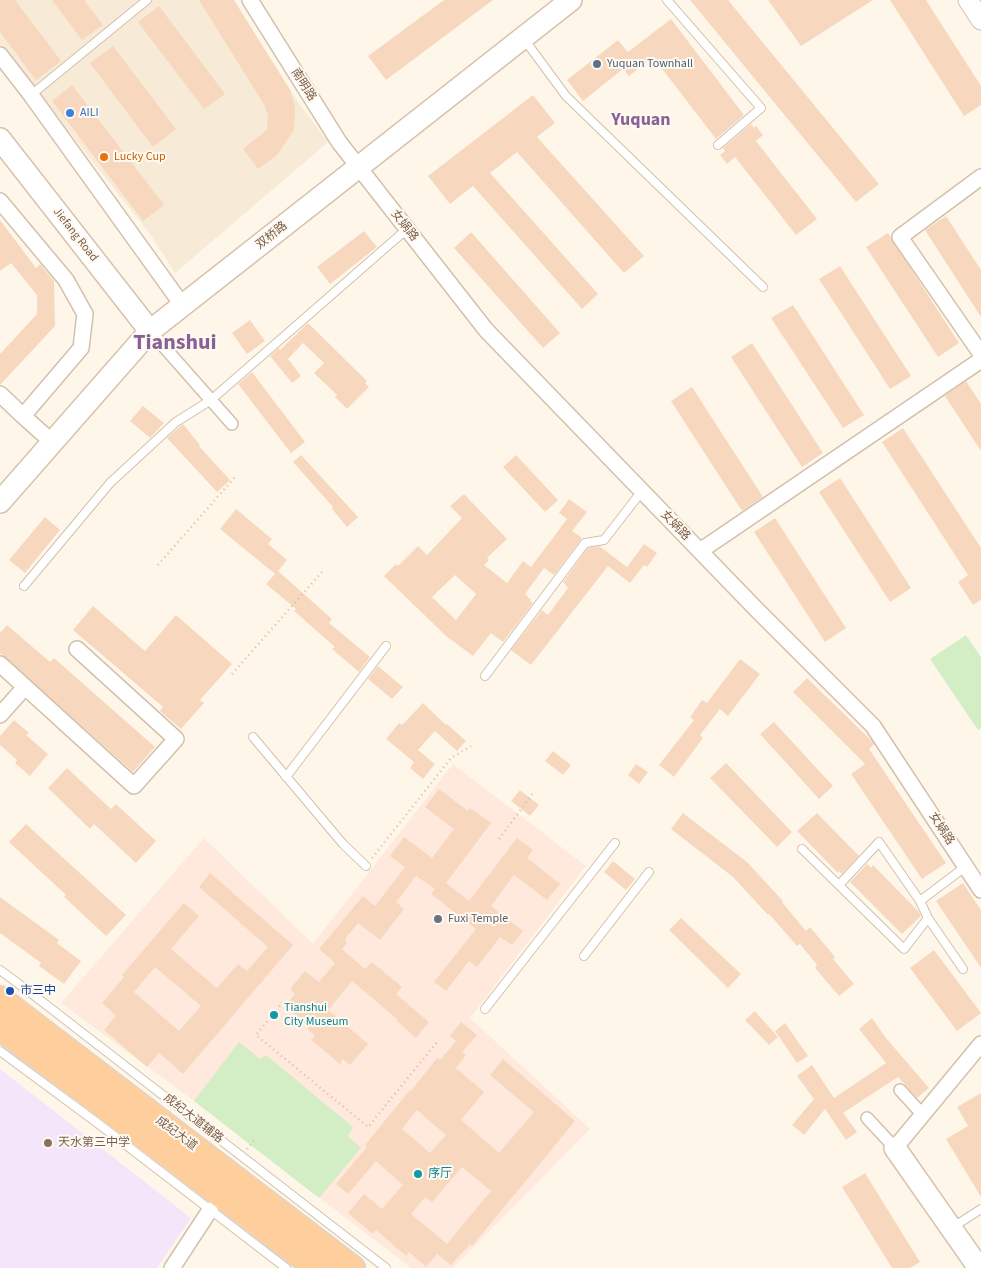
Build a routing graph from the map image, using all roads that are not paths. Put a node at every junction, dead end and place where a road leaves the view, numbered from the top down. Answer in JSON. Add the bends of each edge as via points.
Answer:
{"nodes":[{"id":1,"x":147,"y":0,"type":"edge"},
{"id":2,"x":250,"y":0,"type":"edge"},
{"id":3,"x":572,"y":0,"type":"edge"},
{"id":4,"x":667,"y":0,"type":"edge"},
{"id":5,"x":968,"y":0,"type":"edge"},
{"id":6,"x":981,"y":20,"type":"edge"},
{"id":7,"x":524,"y":38,"type":"junction"},
{"id":8,"x":0,"y":55,"type":"edge"},
{"id":9,"x":31,"y":96,"type":"junction"},
{"id":10,"x":0,"y":139,"type":"edge"},
{"id":11,"x":718,"y":145,"type":"dead end"},
{"id":12,"x":360,"y":168,"type":"junction"},
{"id":13,"x":979,"y":184,"type":"edge"},
{"id":14,"x":0,"y":201,"type":"edge"},
{"id":15,"x":407,"y":229,"type":"junction"},
{"id":16,"x":763,"y":287,"type":"dead end"},
{"id":17,"x":183,"y":306,"type":"junction"},
{"id":18,"x":150,"y":331,"type":"junction"},
{"id":19,"x":981,"y":354,"type":"edge"},
{"id":20,"x":981,"y":360,"type":"edge"},
{"id":21,"x":0,"y":394,"type":"edge"},
{"id":22,"x":211,"y":400,"type":"junction"},
{"id":23,"x":23,"y":416,"type":"junction"},
{"id":24,"x":232,"y":424,"type":"dead end"},
{"id":25,"x":52,"y":442,"type":"junction"},
{"id":26,"x":642,"y":491,"type":"junction"},
{"id":27,"x":0,"y":502,"type":"edge"},
{"id":28,"x":700,"y":551,"type":"junction"},
{"id":29,"x":24,"y":586,"type":"dead end"},
{"id":30,"x":386,"y":646,"type":"dead end"},
{"id":31,"x":77,"y":649,"type":"dead end"},
{"id":32,"x":0,"y":664,"type":"edge"},
{"id":33,"x":486,"y":676,"type":"dead end"},
{"id":34,"x":24,"y":686,"type":"junction"},
{"id":35,"x":0,"y":715,"type":"edge"},
{"id":36,"x":253,"y":737,"type":"dead end"},
{"id":37,"x":286,"y":778,"type":"junction"},
{"id":38,"x":615,"y":844,"type":"dead end"},
{"id":39,"x":802,"y":849,"type":"dead end"},
{"id":40,"x":366,"y":866,"type":"road end"},
{"id":41,"x":965,"y":866,"type":"junction"},
{"id":42,"x":649,"y":872,"type":"dead end"},
{"id":43,"x":839,"y":885,"type":"junction"},
{"id":44,"x":981,"y":890,"type":"edge"},
{"id":45,"x":920,"y":901,"type":"junction"},
{"id":46,"x":928,"y":918,"type":"junction"},
{"id":47,"x":584,"y":956,"type":"dead end"},
{"id":48,"x":963,"y":969,"type":"dead end"},
{"id":49,"x":0,"y":970,"type":"edge"},
{"id":50,"x":0,"y":999,"type":"edge"},
{"id":51,"x":485,"y":1009,"type":"dead end"},
{"id":52,"x":0,"y":1027,"type":"edge"},
{"id":53,"x":981,"y":1044,"type":"edge"},
{"id":54,"x":0,"y":1051,"type":"edge"},
{"id":55,"x":900,"y":1090,"type":"dead end"},
{"id":56,"x":922,"y":1114,"type":"junction"},
{"id":57,"x":867,"y":1118,"type":"dead end"},
{"id":58,"x":895,"y":1148,"type":"junction"},
{"id":59,"x":981,"y":1209,"type":"edge"},
{"id":60,"x":210,"y":1210,"type":"junction"},
{"id":61,"x":951,"y":1228,"type":"junction"},
{"id":62,"x":172,"y":1268,"type":"edge"},
{"id":63,"x":286,"y":1268,"type":"edge"},
{"id":64,"x":317,"y":1268,"type":"edge"},
{"id":65,"x":352,"y":1268,"type":"edge"},
{"id":66,"x":386,"y":1268,"type":"edge"},
{"id":67,"x":979,"y":1268,"type":"edge"}],
"edges":[{"from":1,"to":9,"type":"lane"},
{"from":2,"to":12,"type":"street","name":"南明路","via":[[339,142]]},
{"from":3,"to":7,"type":"main road","name":"双桥路"},
{"from":4,"to":11,"type":"lane","via":[[761,108]]},
{"from":5,"to":6,"type":"street"},
{"from":7,"to":12,"type":"main road","name":"双桥路"},
{"from":7,"to":16,"type":"lane","via":[[566,96]]},
{"from":8,"to":9,"type":"street"},
{"from":9,"to":17,"type":"street"},
{"from":10,"to":18,"type":"main road","name":"Jiefang Road"},
{"from":12,"to":15,"type":"street","name":"女娲路"},
{"from":12,"to":17,"type":"main road","name":"双桥路"},
{"from":13,"to":19,"type":"street","via":[[900,237]]},
{"from":14,"to":23,"type":"street","via":[[66,280],[85,314],[81,348]]},
{"from":15,"to":22,"type":"lane"},
{"from":15,"to":26,"type":"street","name":"女娲路","via":[[486,330]]},
{"from":17,"to":18,"type":"main road","name":"双桥路"},
{"from":18,"to":22,"type":"street"},
{"from":18,"to":25,"type":"main road","name":"双桥路"},
{"from":20,"to":28,"type":"street"},
{"from":21,"to":23,"type":"street"},
{"from":22,"to":24,"type":"street"},
{"from":22,"to":29,"type":"lane","via":[[176,422],[110,483]]},
{"from":23,"to":25,"type":"street"},
{"from":25,"to":27,"type":"main road","name":"双桥路"},
{"from":26,"to":28,"type":"street","name":"女娲路"},
{"from":26,"to":33,"type":"lane","via":[[604,540],[586,543]]},
{"from":28,"to":41,"type":"street","name":"女娲路","via":[[873,726]]},
{"from":30,"to":37,"type":"lane"},
{"from":31,"to":34,"type":"street","via":[[176,739],[134,786]]},
{"from":32,"to":34,"type":"street"},
{"from":34,"to":35,"type":"street"},
{"from":36,"to":37,"type":"lane"},
{"from":37,"to":40,"type":"lane"},
{"from":38,"to":51,"type":"lane"},
{"from":39,"to":43,"type":"lane"},
{"from":41,"to":44,"type":"street","name":"女娲路"},
{"from":41,"to":45,"type":"lane"},
{"from":42,"to":47,"type":"lane"},
{"from":43,"to":45,"type":"lane","via":[[879,842]]},
{"from":43,"to":46,"type":"lane","via":[[904,949]]},
{"from":45,"to":46,"type":"lane"},
{"from":46,"to":48,"type":"lane"},
{"from":49,"to":66,"type":"lane","name":"成纪大道辅路"},
{"from":50,"to":65,"type":"highway","name":"成纪大道"},
{"from":52,"to":64,"type":"highway","name":"成纪大道"},
{"from":53,"to":56,"type":"street"},
{"from":54,"to":60,"type":"lane"},
{"from":55,"to":56,"type":"street"},
{"from":56,"to":58,"type":"street"},
{"from":57,"to":58,"type":"street"},
{"from":58,"to":61,"type":"main road"},
{"from":59,"to":61,"type":"lane"},
{"from":60,"to":62,"type":"street"},
{"from":60,"to":63,"type":"lane"},
{"from":61,"to":67,"type":"main road"}]}
